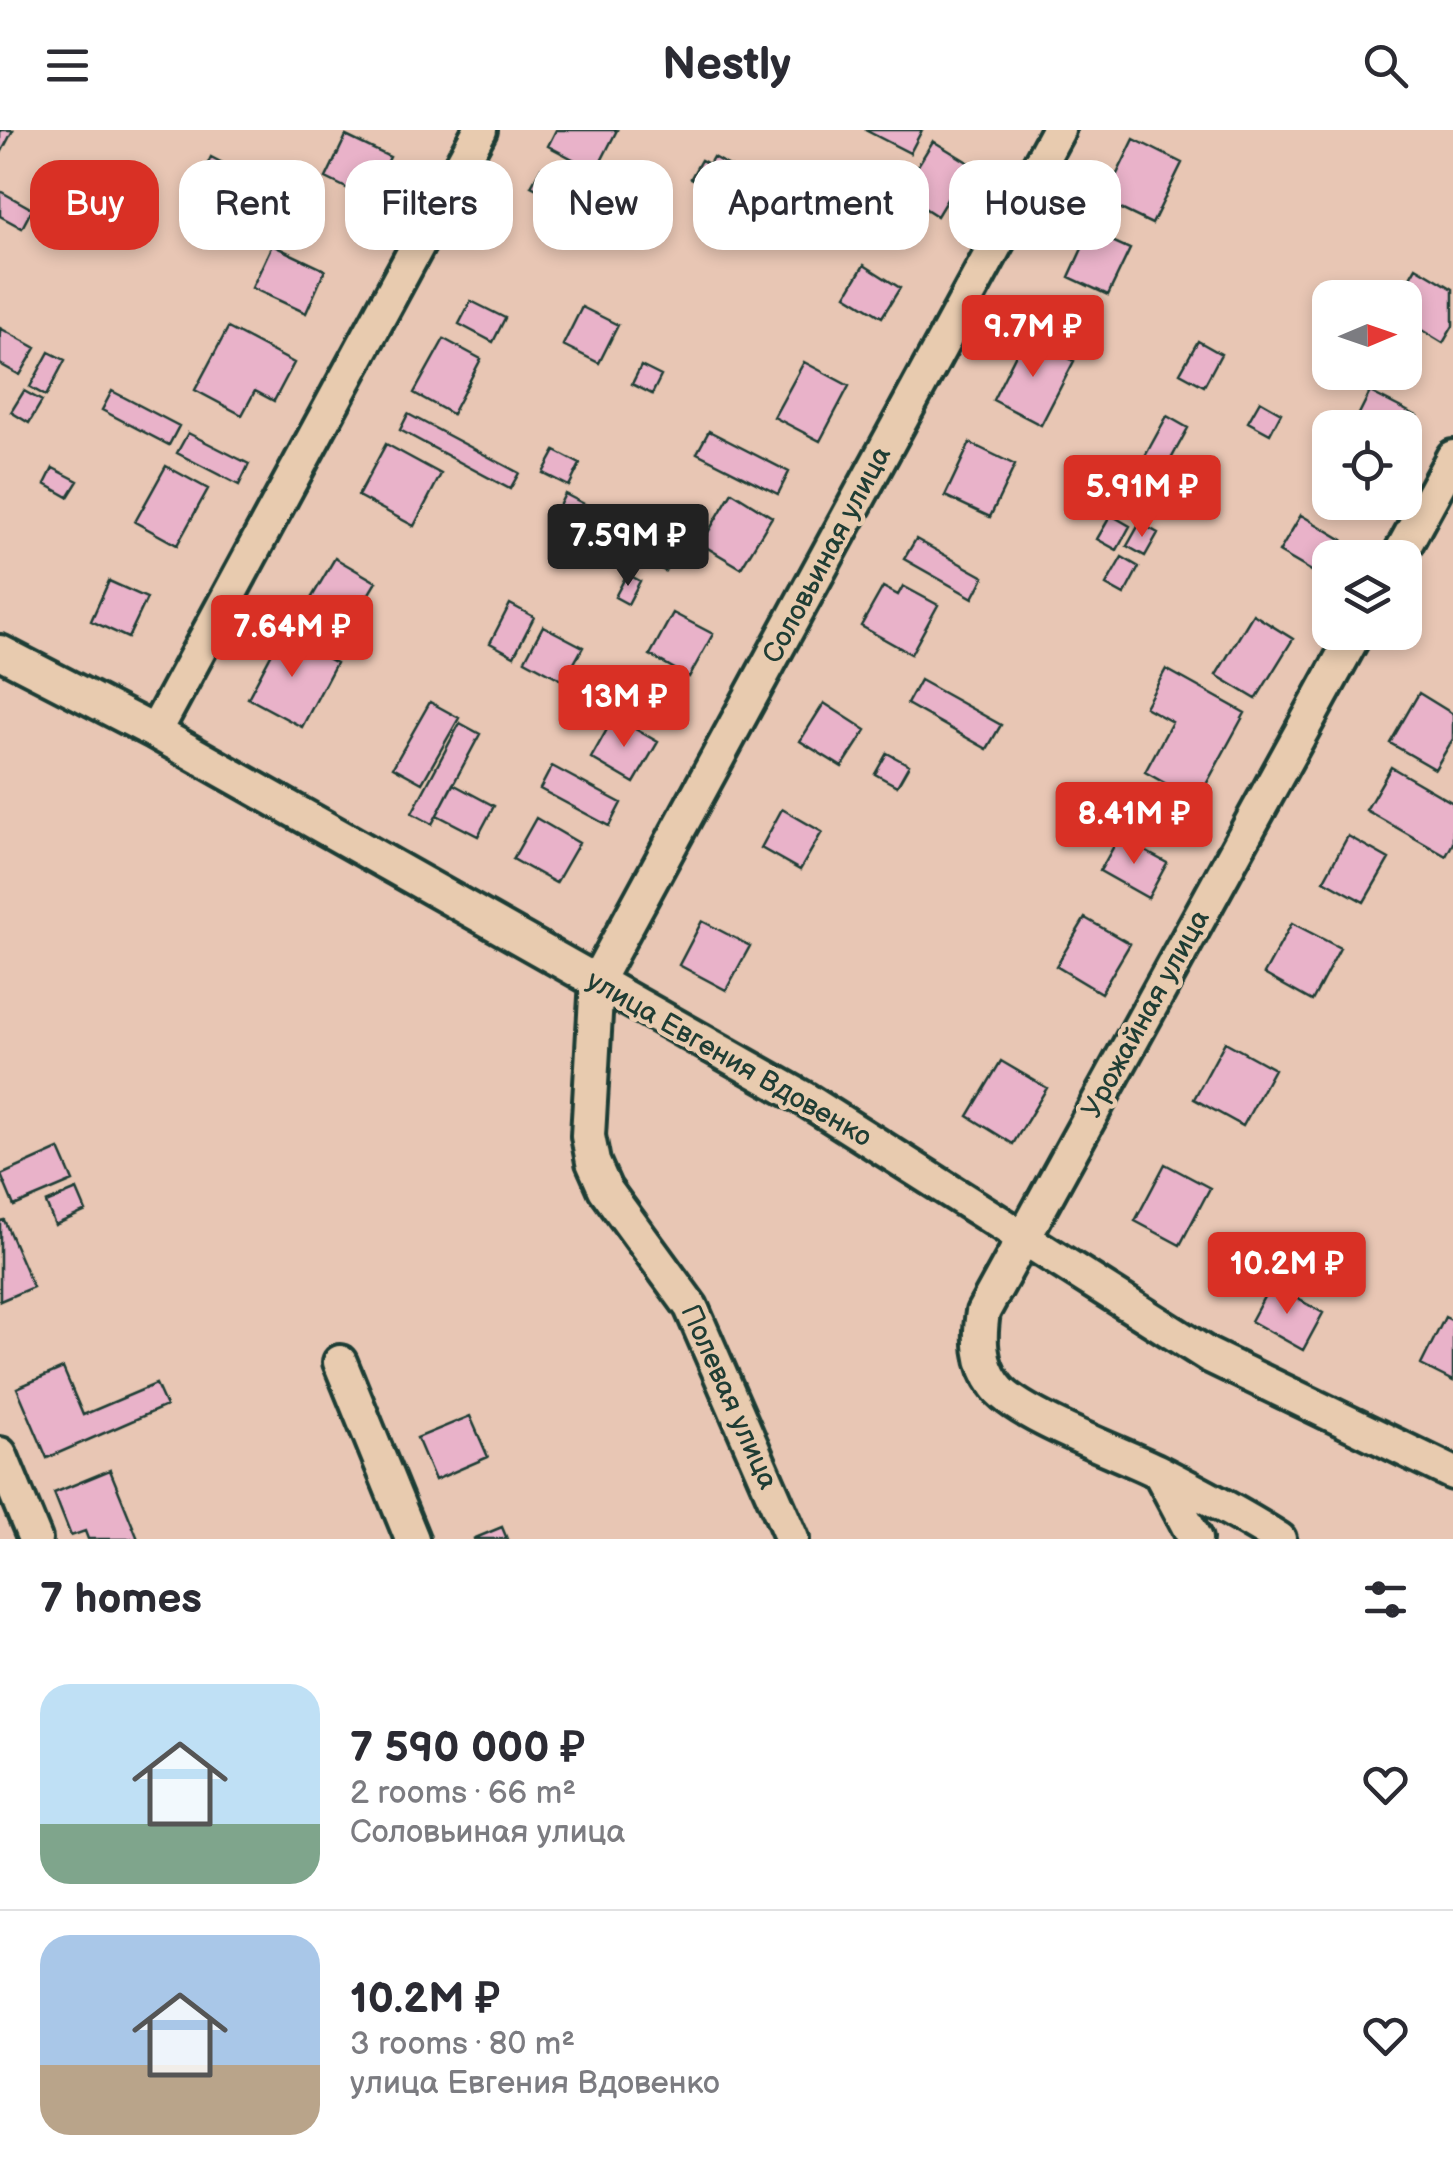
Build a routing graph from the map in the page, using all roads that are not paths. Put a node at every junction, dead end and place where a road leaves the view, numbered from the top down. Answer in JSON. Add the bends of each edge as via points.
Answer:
{"nodes":[{"id":1,"x":480,"y":130,"type":"edge"},
{"id":2,"x":1058,"y":130,"type":"edge"},
{"id":3,"x":1453,"y":457,"type":"edge"},
{"id":4,"x":1408,"y":540,"type":"edge"},
{"id":5,"x":1346,"y":650,"type":"edge"},
{"id":6,"x":0,"y":652,"type":"edge"},
{"id":7,"x":155,"y":732,"type":"junction"},
{"id":8,"x":597,"y":980,"type":"junction"},
{"id":9,"x":1023,"y":1238,"type":"junction"},
{"id":10,"x":340,"y":1362,"type":"dead end"},
{"id":11,"x":0,"y":1454,"type":"edge"},
{"id":12,"x":1160,"y":1472,"type":"junction"},
{"id":13,"x":1453,"y":1473,"type":"edge"},
{"id":14,"x":34,"y":1539,"type":"edge"},
{"id":15,"x":412,"y":1539,"type":"edge"},
{"id":16,"x":792,"y":1539,"type":"edge"},
{"id":17,"x":1196,"y":1539,"type":"edge"},
{"id":18,"x":1278,"y":1539,"type":"edge"}],
"edges":[{"from":1,"to":7,"type":"street"},
{"from":2,"to":8,"type":"street","name":"Соловьиная улица"},
{"from":3,"to":4,"type":"street"},
{"from":5,"to":9,"type":"street","name":"Урожайная улица"},
{"from":6,"to":7,"type":"street","name":"улица Евгения Вдовенко"},
{"from":7,"to":8,"type":"street","name":"улица Евгения Вдовенко"},
{"from":8,"to":9,"type":"street","name":"улица Евгения Вдовенко","via":[[805,1100]]},
{"from":8,"to":16,"type":"street","name":"Полевая улица","via":[[588,1136],[593,1162],[691,1307]]},
{"from":9,"to":12,"type":"street","name":"Урожайная улица","via":[[982,1312],[984,1366],[996,1388]]},
{"from":9,"to":13,"type":"street","name":"улица Евгения Вдовенко","via":[[1208,1355]]},
{"from":10,"to":15,"type":"street"},
{"from":11,"to":14,"type":"street"},
{"from":12,"to":17,"type":"street"},
{"from":12,"to":18,"type":"street","name":"Урожайная улица"}]}
